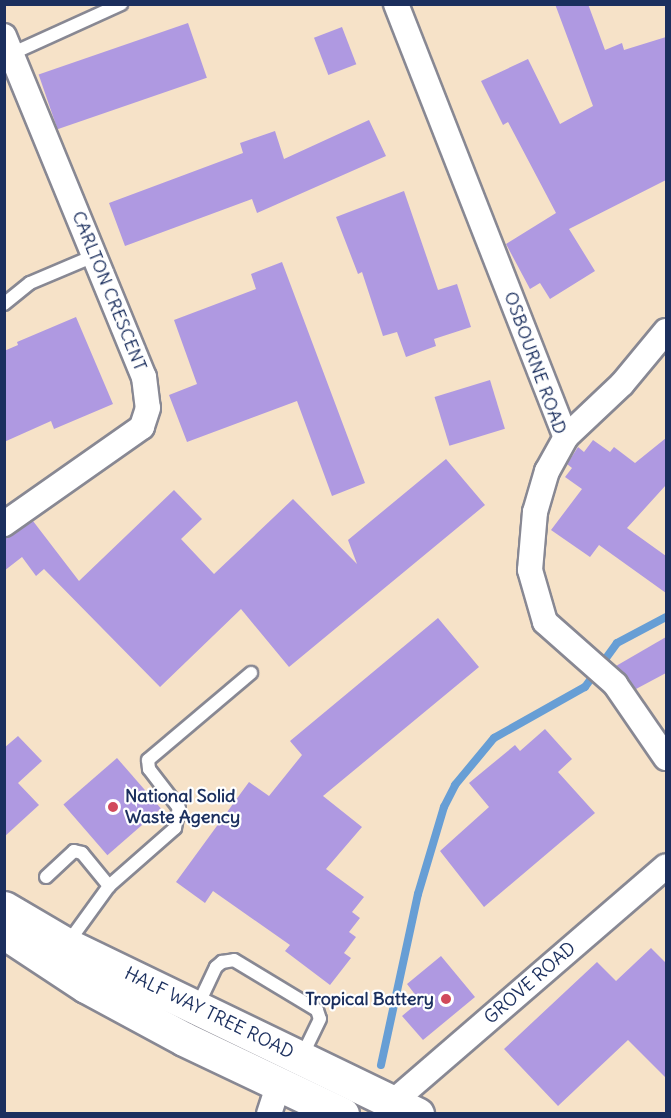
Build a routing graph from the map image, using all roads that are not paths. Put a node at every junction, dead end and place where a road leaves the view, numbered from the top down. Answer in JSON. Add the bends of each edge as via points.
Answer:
{"nodes":[{"id":1,"x":121,"y":4,"type":"edge"},
{"id":2,"x":396,"y":4,"type":"edge"},
{"id":3,"x":8,"y":45,"type":"edge"},
{"id":4,"x":94,"y":256,"type":"junction"},
{"id":5,"x":4,"y":304,"type":"edge"},
{"id":6,"x":666,"y":331,"type":"edge"},
{"id":7,"x":566,"y":437,"type":"junction"},
{"id":8,"x":4,"y":524,"type":"edge"},
{"id":9,"x":251,"y":673,"type":"dead end"},
{"id":10,"x":666,"y":758,"type":"edge"},
{"id":11,"x":666,"y":866,"type":"edge"},
{"id":12,"x":46,"y":877,"type":"dead end"},
{"id":13,"x":109,"y":886,"type":"junction"},
{"id":14,"x":4,"y":908,"type":"edge"},
{"id":15,"x":4,"y":932,"type":"edge"},
{"id":16,"x":67,"y":945,"type":"junction"},
{"id":17,"x":197,"y":1008,"type":"junction"},
{"id":18,"x":302,"y":1058,"type":"junction"},
{"id":19,"x":274,"y":1098,"type":"edge"},
{"id":20,"x":406,"y":1107,"type":"edge"},
{"id":21,"x":342,"y":1113,"type":"edge"}],
"edges":[{"from":1,"to":3,"type":"lane"},
{"from":2,"to":7,"type":"street","name":"OSBOURNE ROAD"},
{"from":3,"to":4,"type":"street","name":"CARLTON CRESCENT"},
{"from":4,"to":5,"type":"lane","via":[[30,283]]},
{"from":4,"to":8,"type":"street","name":"CARLTON CRESCENT","via":[[144,377],[148,408],[142,427]]},
{"from":6,"to":7,"type":"street","via":[[622,384]]},
{"from":7,"to":10,"type":"street","name":"OSBOURNE ROAD","via":[[547,471],[535,512],[530,570],[545,622],[610,680]]},
{"from":9,"to":13,"type":"lane","via":[[148,760],[149,769],[179,808],[175,828]]},
{"from":11,"to":20,"type":"street","name":"GROVE ROAD"},
{"from":12,"to":13,"type":"lane","via":[[74,850],[82,853]]},
{"from":13,"to":16,"type":"lane"},
{"from":14,"to":16,"type":"main road","name":"HALF WAY TREE ROAD"},
{"from":15,"to":19,"type":"main road","name":"HALF WAY TREE ROAD","via":[[86,986],[184,1039]]},
{"from":16,"to":17,"type":"main road","name":"HALF WAY TREE ROAD"},
{"from":17,"to":18,"type":"main road","name":"HALF WAY TREE ROAD"},
{"from":17,"to":18,"type":"lane","via":[[216,968],[222,962],[234,960],[317,1010],[320,1019]]},
{"from":18,"to":20,"type":"main road","name":"HALF WAY TREE ROAD"},
{"from":19,"to":21,"type":"main road","name":"HALF WAY TREE ROAD"}]}
